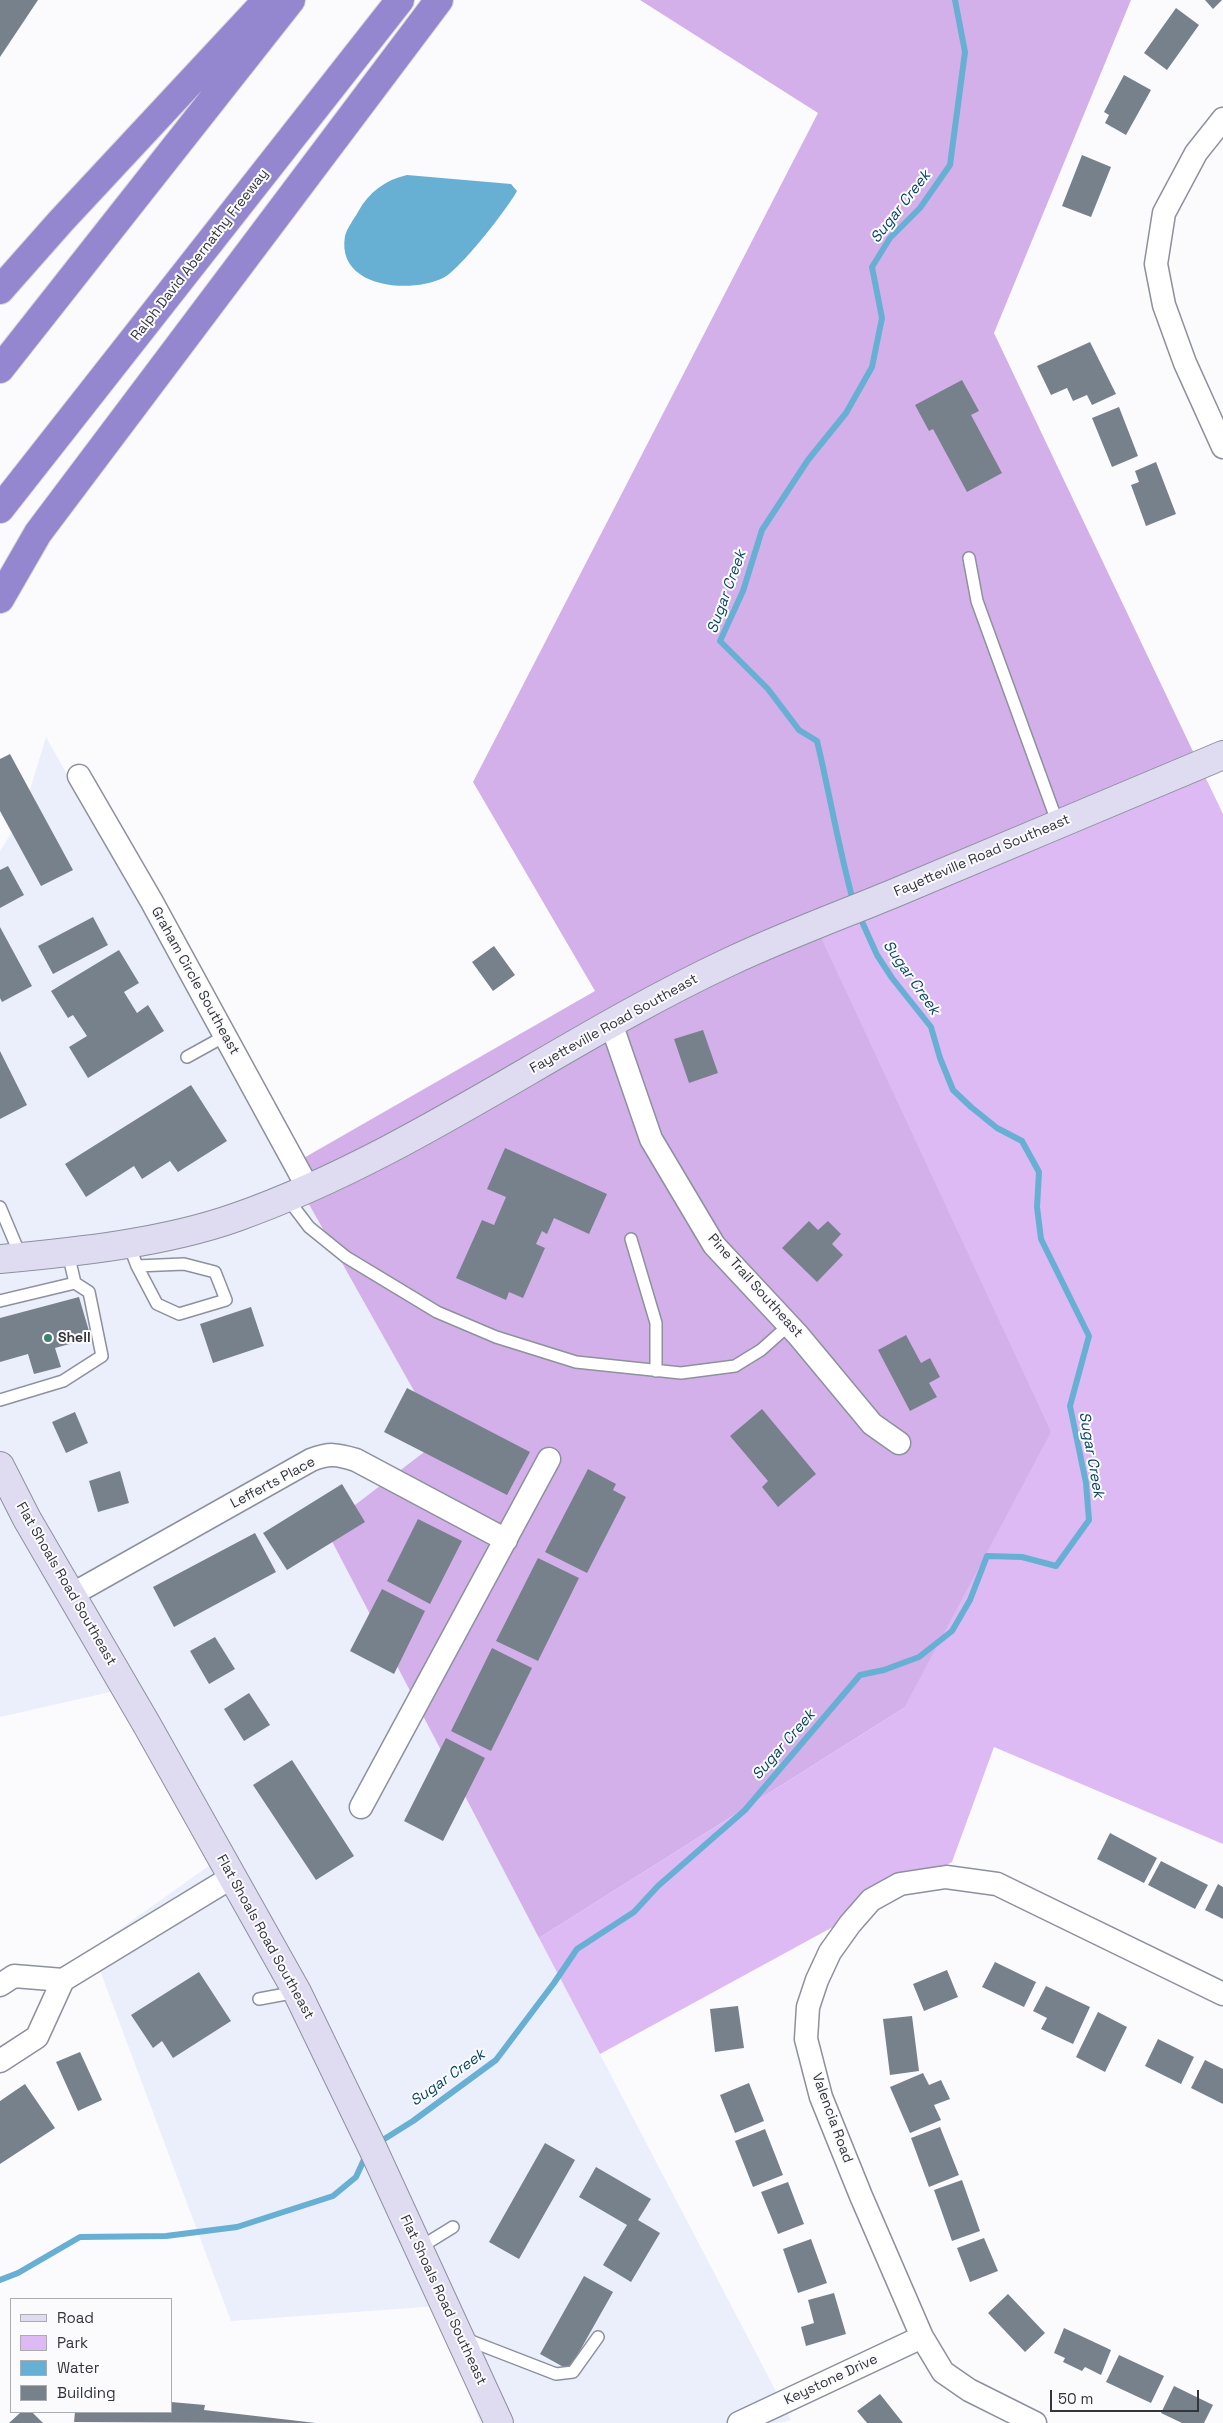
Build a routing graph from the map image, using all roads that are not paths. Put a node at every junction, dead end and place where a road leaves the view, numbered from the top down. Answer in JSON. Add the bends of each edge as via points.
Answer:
{"nodes":[{"id":1,"x":267,"y":0,"type":"edge"},
{"id":2,"x":291,"y":0,"type":"edge"},
{"id":3,"x":400,"y":0,"type":"edge"},
{"id":4,"x":440,"y":0,"type":"edge"},
{"id":5,"x":1223,"y":119,"type":"edge"},
{"id":6,"x":0,"y":290,"type":"edge"},
{"id":7,"x":0,"y":369,"type":"edge"},
{"id":8,"x":1223,"y":447,"type":"edge"},
{"id":9,"x":0,"y":509,"type":"edge"},
{"id":10,"x":969,"y":558,"type":"dead end"},
{"id":11,"x":0,"y":600,"type":"edge"},
{"id":12,"x":1223,"y":755,"type":"edge"},
{"id":13,"x":79,"y":776,"type":"dead end"},
{"id":14,"x":1058,"y":824,"type":"junction"},
{"id":15,"x":611,"y":1023,"type":"junction"},
{"id":16,"x":226,"y":1036,"type":"junction"},
{"id":17,"x":186,"y":1057,"type":"dead end"},
{"id":18,"x":297,"y":1192,"type":"junction"},
{"id":19,"x":0,"y":1207,"type":"edge"},
{"id":20,"x":631,"y":1239,"type":"dead end"},
{"id":21,"x":68,"y":1253,"type":"junction"},
{"id":22,"x":132,"y":1254,"type":"junction"},
{"id":23,"x":11,"y":1258,"type":"edge"},
{"id":24,"x":75,"y":1283,"type":"junction"},
{"id":25,"x":0,"y":1301,"type":"edge"},
{"id":26,"x":789,"y":1325,"type":"junction"},
{"id":27,"x":656,"y":1371,"type":"junction"},
{"id":28,"x":0,"y":1400,"type":"edge"},
{"id":29,"x":899,"y":1443,"type":"dead end"},
{"id":30,"x":549,"y":1458,"type":"dead end"},
{"id":31,"x":3,"y":1482,"type":"edge"},
{"id":32,"x":506,"y":1540,"type":"junction"},
{"id":33,"x":71,"y":1594,"type":"junction"},
{"id":34,"x":361,"y":1807,"type":"dead end"},
{"id":35,"x":232,"y":1877,"type":"junction"},
{"id":36,"x":63,"y":1980,"type":"junction"},
{"id":37,"x":0,"y":1985,"type":"edge"},
{"id":38,"x":297,"y":1992,"type":"junction"},
{"id":39,"x":1223,"y":1994,"type":"edge"},
{"id":40,"x":259,"y":1999,"type":"dead end"},
{"id":41,"x":0,"y":2061,"type":"edge"},
{"id":42,"x":453,"y":2227,"type":"dead end"},
{"id":43,"x":419,"y":2248,"type":"junction"},
{"id":44,"x":922,"y":2336,"type":"junction"},
{"id":45,"x":460,"y":2337,"type":"junction"},
{"id":46,"x":598,"y":2337,"type":"dead end"},
{"id":47,"x":499,"y":2423,"type":"edge"},
{"id":48,"x":739,"y":2423,"type":"edge"},
{"id":49,"x":1035,"y":2423,"type":"edge"}],
"edges":[{"from":1,"to":6,"type":"highway"},
{"from":2,"to":7,"type":"highway"},
{"from":3,"to":9,"type":"highway","name":"Ralph David Abernathy Freeway"},
{"from":4,"to":11,"type":"highway","via":[[38,533]]},
{"from":5,"to":8,"type":"street","via":[[1196,153],[1164,213],[1156,264],[1164,305],[1185,363]]},
{"from":10,"to":14,"type":"lane","via":[[977,601]]},
{"from":12,"to":14,"type":"street","name":"Fayetteville Road Southeast"},
{"from":13,"to":16,"type":"street","name":"Graham Circle Southeast"},
{"from":14,"to":15,"type":"street","name":"Fayetteville Road Southeast","via":[[729,962]]},
{"from":15,"to":18,"type":"street","name":"Fayetteville Road Southeast","via":[[400,1144]]},
{"from":15,"to":26,"type":"street","name":"Pine Trail Southeast","via":[[651,1139],[714,1245]]},
{"from":16,"to":17,"type":"lane"},
{"from":16,"to":18,"type":"street","name":"Graham Circle Southeast"},
{"from":18,"to":22,"type":"street","name":"Fayetteville Road Southeast","via":[[235,1217],[176,1234]]},
{"from":18,"to":27,"type":"lane","via":[[309,1227],[346,1257],[437,1312],[496,1337],[576,1362]]},
{"from":19,"to":23,"type":"lane"},
{"from":20,"to":27,"type":"lane","via":[[656,1323]]},
{"from":21,"to":22,"type":"street","name":"Fayetteville Road Southeast"},
{"from":21,"to":23,"type":"street","name":"Fayetteville Road Southeast"},
{"from":21,"to":24,"type":"lane"},
{"from":22,"to":22,"type":"lane","via":[[157,1304],[179,1314],[226,1300],[215,1272]]},
{"from":24,"to":25,"type":"lane"},
{"from":24,"to":28,"type":"lane","via":[[89,1292],[102,1356],[63,1381]]},
{"from":26,"to":27,"type":"lane","via":[[761,1350],[735,1366],[681,1373]]},
{"from":26,"to":29,"type":"street","name":"Pine Trail Southeast","via":[[872,1424]]},
{"from":30,"to":32,"type":"street"},
{"from":31,"to":33,"type":"street","name":"Flat Shoals Road Southeast"},
{"from":32,"to":33,"type":"street","name":"Lefferts Place","via":[[356,1460],[327,1454]]},
{"from":32,"to":34,"type":"street"},
{"from":33,"to":35,"type":"street","name":"Flat Shoals Road Southeast"},
{"from":35,"to":36,"type":"street"},
{"from":35,"to":38,"type":"street","name":"Flat Shoals Road Southeast"},
{"from":36,"to":37,"type":"street","via":[[14,1976]]},
{"from":36,"to":41,"type":"street","via":[[37,2038]]},
{"from":38,"to":40,"type":"lane"},
{"from":38,"to":43,"type":"street","name":"Flat Shoals Road Southeast"},
{"from":39,"to":44,"type":"street","name":"Valencia Road","via":[[996,1884],[946,1877],[900,1884],[871,1900],[830,1952],[816,1980],[808,2007],[806,2039],[821,2097]]},
{"from":42,"to":43,"type":"lane"},
{"from":43,"to":45,"type":"street","name":"Flat Shoals Road Southeast"},
{"from":44,"to":48,"type":"street","name":"Keystone Drive"},
{"from":44,"to":49,"type":"street","name":"Valencia Road","via":[[943,2372],[969,2390]]},
{"from":45,"to":46,"type":"lane","via":[[556,2374],[573,2372]]},
{"from":45,"to":47,"type":"street","name":"Flat Shoals Road Southeast"}]}
